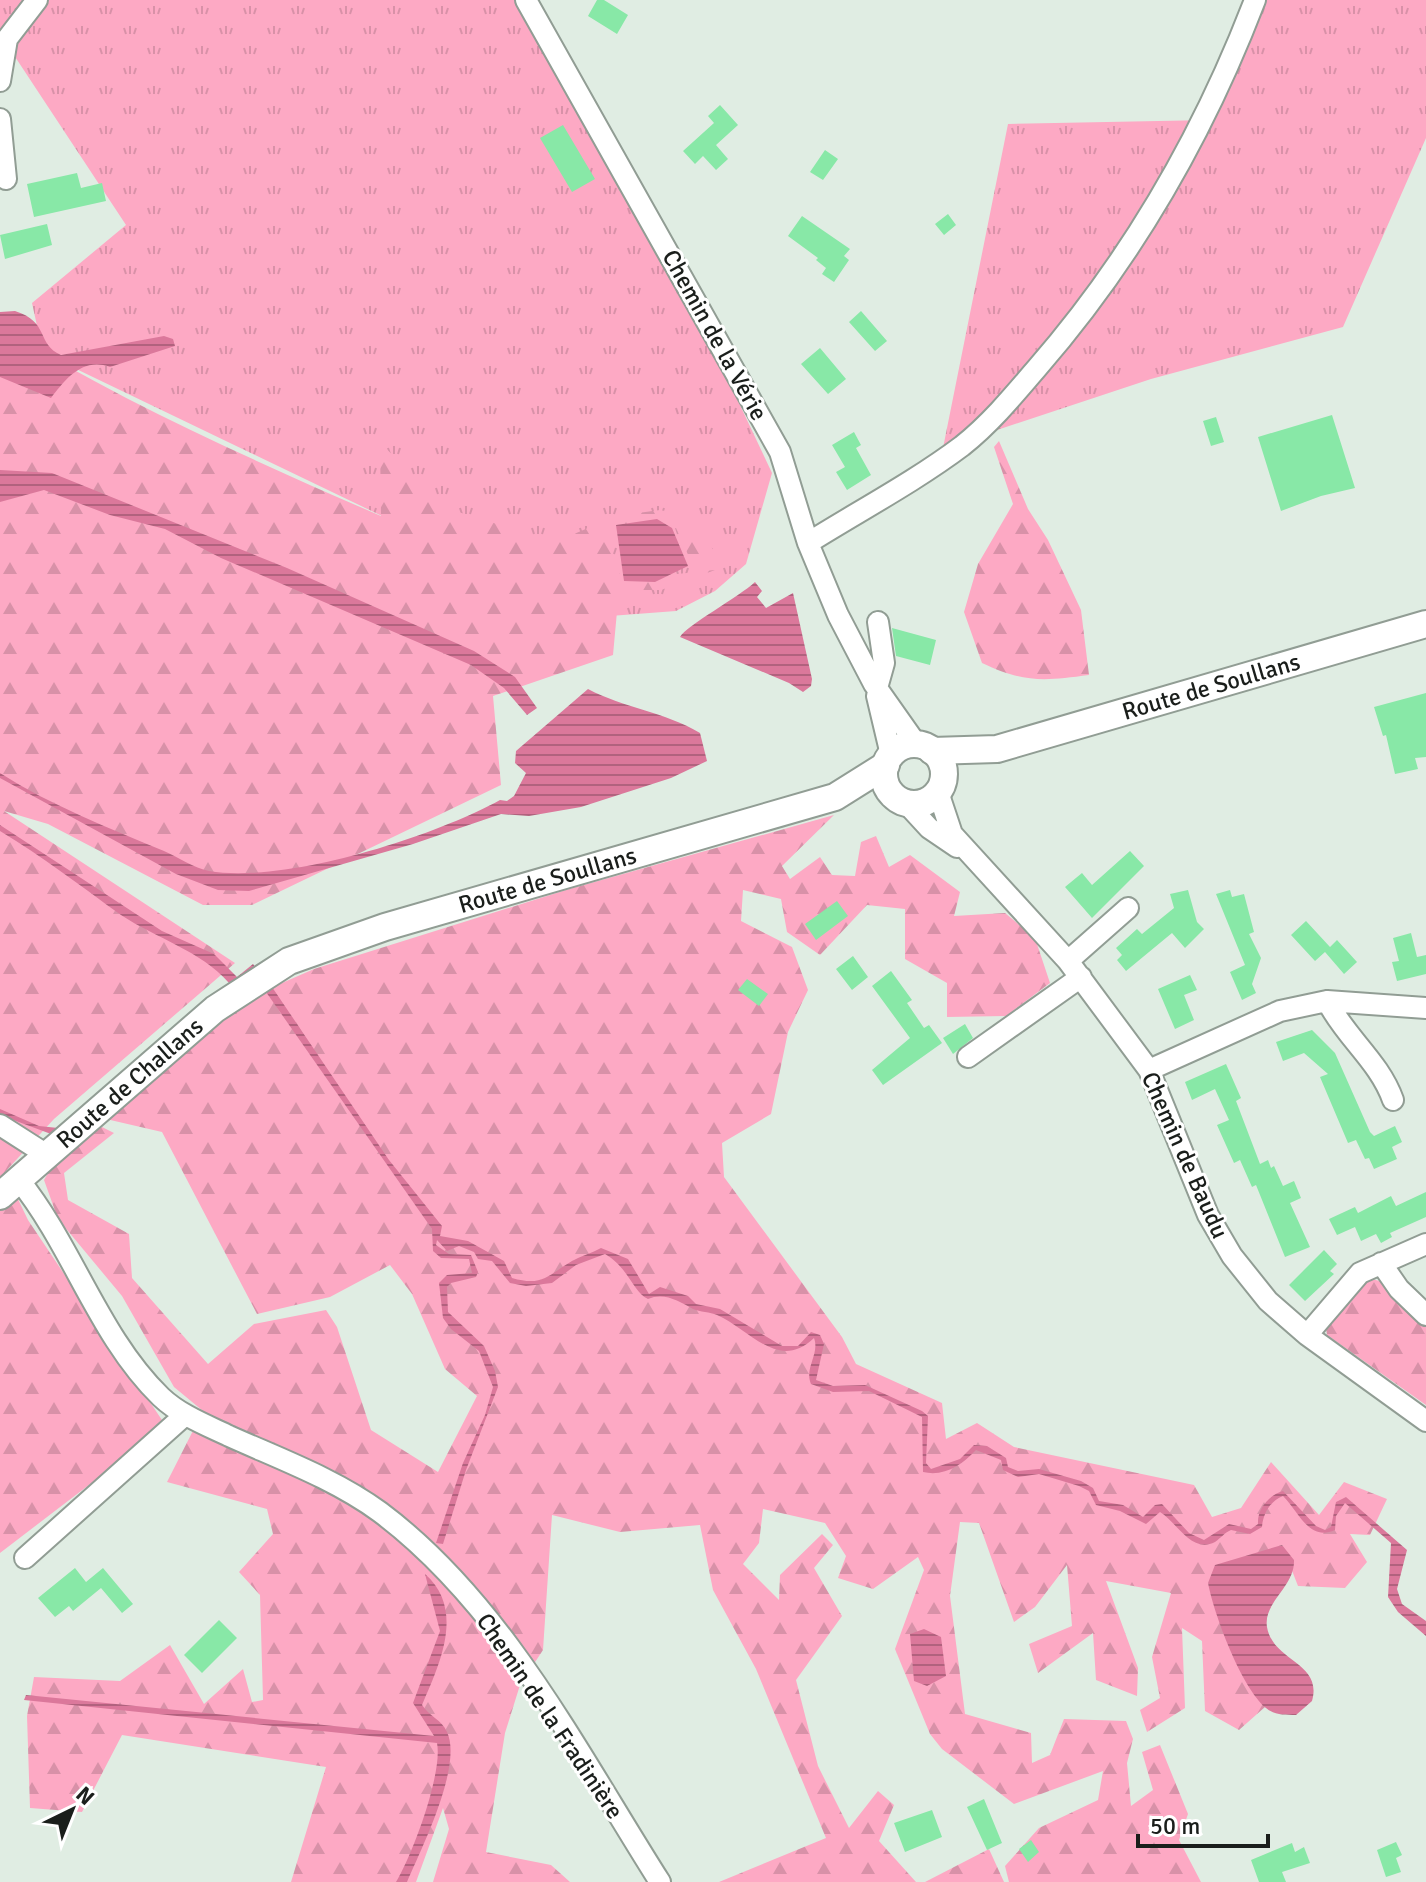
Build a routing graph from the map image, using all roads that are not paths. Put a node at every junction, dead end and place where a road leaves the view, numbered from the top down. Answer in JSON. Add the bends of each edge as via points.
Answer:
{"nodes":[{"id":1,"x":37,"y":0,"type":"edge"},
{"id":2,"x":526,"y":0,"type":"edge"},
{"id":3,"x":1255,"y":0,"type":"edge"},
{"id":4,"x":0,"y":81,"type":"edge"},
{"id":5,"x":0,"y":119,"type":"edge"},
{"id":6,"x":6,"y":179,"type":"dead end"},
{"id":7,"x":808,"y":543,"type":"junction"},
{"id":8,"x":878,"y":622,"type":"dead end"},
{"id":9,"x":1426,"y":624,"type":"edge"},
{"id":10,"x":875,"y":686,"type":"junction"},
{"id":11,"x":925,"y":748,"type":"junction"},
{"id":12,"x":997,"y":749,"type":"junction"},
{"id":13,"x":888,"y":760,"type":"junction"},
{"id":14,"x":940,"y":788,"type":"junction"},
{"id":15,"x":835,"y":797,"type":"junction"},
{"id":16,"x":901,"y":801,"type":"junction"},
{"id":17,"x":973,"y":858,"type":"junction"},
{"id":18,"x":1128,"y":908,"type":"dead end"},
{"id":19,"x":1074,"y":969,"type":"junction"},
{"id":20,"x":263,"y":975,"type":"joint"},
{"id":21,"x":1327,"y":1001,"type":"junction"},
{"id":22,"x":1426,"y":1008,"type":"edge"},
{"id":23,"x":968,"y":1057,"type":"dead end"},
{"id":24,"x":1149,"y":1070,"type":"junction"},
{"id":25,"x":1393,"y":1100,"type":"dead end"},
{"id":26,"x":0,"y":1125,"type":"edge"},
{"id":27,"x":47,"y":1155,"type":"junction"},
{"id":28,"x":10,"y":1188,"type":"edge"},
{"id":29,"x":1426,"y":1244,"type":"edge"},
{"id":30,"x":1381,"y":1263,"type":"junction"},
{"id":31,"x":1426,"y":1315,"type":"edge"},
{"id":32,"x":1307,"y":1335,"type":"junction"},
{"id":33,"x":185,"y":1415,"type":"junction"},
{"id":34,"x":1426,"y":1421,"type":"edge"},
{"id":35,"x":25,"y":1558,"type":"dead end"},
{"id":36,"x":660,"y":1882,"type":"edge"}],
"edges":[{"from":1,"to":4,"type":"street","via":[[7,39]]},
{"from":2,"to":7,"type":"street","name":"Chemin de la Vérie","via":[[780,452]]},
{"from":3,"to":7,"type":"street","via":[[1193,139],[1143,226],[1073,327],[962,445]]},
{"from":5,"to":6,"type":"street"},
{"from":7,"to":10,"type":"street","name":"Chemin de la Vérie"},
{"from":8,"to":10,"type":"street","via":[[884,663]]},
{"from":9,"to":12,"type":"main road","name":"Route de Soullans"},
{"from":10,"to":11,"type":"street","name":"Chemin de la Vérie"},
{"from":10,"to":13,"type":"street","name":"Chemin de la Vérie"},
{"from":11,"to":12,"type":"main road","name":"Route de Soullans"},
{"from":11,"to":13,"type":"main road","via":[[904,746]]},
{"from":11,"to":14,"type":"main road","via":[[943,767]]},
{"from":12,"to":14,"type":"main road","name":"Route de Soullans"},
{"from":13,"to":15,"type":"main road","name":"Route de Soullans"},
{"from":13,"to":16,"type":"main road","via":[[886,785]]},
{"from":14,"to":16,"type":"main road","via":[[924,802]]},
{"from":14,"to":17,"type":"street","name":"Chemin de Baudu","via":[[952,834]]},
{"from":15,"to":16,"type":"main road","name":"Route de Soullans"},
{"from":15,"to":20,"type":"main road","name":"Route de Soullans","via":[[371,931]]},
{"from":16,"to":17,"type":"street","name":"Chemin de Baudu"},
{"from":17,"to":19,"type":"street","name":"Chemin de Baudu"},
{"from":18,"to":19,"type":"street"},
{"from":19,"to":23,"type":"street"},
{"from":19,"to":24,"type":"street","name":"Chemin de Baudu"},
{"from":20,"to":27,"type":"main road","name":"Route de Challans","via":[[215,1009]]},
{"from":21,"to":22,"type":"street"},
{"from":21,"to":24,"type":"street","via":[[1280,1011]]},
{"from":21,"to":25,"type":"street","via":[[1339,1024],[1384,1075]]},
{"from":24,"to":32,"type":"street","name":"Chemin de Baudu","via":[[1208,1215],[1232,1256],[1268,1301]]},
{"from":26,"to":27,"type":"street"},
{"from":27,"to":28,"type":"main road","name":"Route de Challans"},
{"from":28,"to":33,"type":"street","name":"Chemin de la Fradinière","via":[[134,1367]]},
{"from":29,"to":30,"type":"street"},
{"from":30,"to":31,"type":"street"},
{"from":30,"to":32,"type":"street","via":[[1360,1273]]},
{"from":32,"to":34,"type":"street","name":"Chemin de Baudu"},
{"from":33,"to":35,"type":"street"},
{"from":33,"to":36,"type":"street","name":"Chemin de la Fradinière","via":[[331,1482],[380,1512],[442,1570],[530,1679]]}]}
